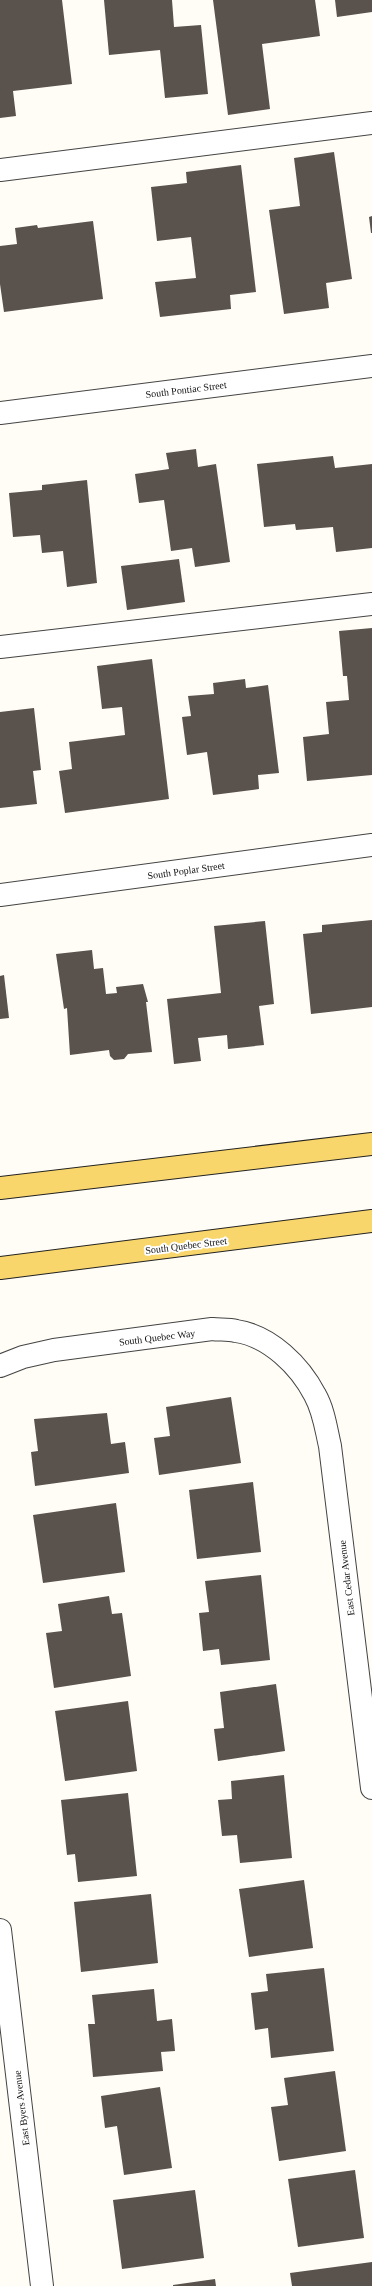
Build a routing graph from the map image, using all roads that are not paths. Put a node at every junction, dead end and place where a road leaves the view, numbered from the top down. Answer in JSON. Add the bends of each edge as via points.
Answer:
{"nodes":[{"id":1,"x":372,"y":123,"type":"edge"},
{"id":2,"x":0,"y":170,"type":"edge"},
{"id":3,"x":372,"y":366,"type":"edge"},
{"id":4,"x":0,"y":413,"type":"edge"},
{"id":5,"x":372,"y":604,"type":"edge"},
{"id":6,"x":0,"y":646,"type":"edge"},
{"id":7,"x":372,"y":845,"type":"edge"},
{"id":8,"x":0,"y":895,"type":"edge"},
{"id":9,"x":372,"y":1144,"type":"edge"},
{"id":10,"x":0,"y":1188,"type":"edge"},
{"id":11,"x":372,"y":1221,"type":"edge"},
{"id":12,"x":0,"y":1268,"type":"edge"},
{"id":13,"x":0,"y":1366,"type":"edge"},
{"id":14,"x":302,"y":1374,"type":"joint"},
{"id":15,"x":368,"y":1723,"type":"edge"},
{"id":16,"x":372,"y":1788,"type":"edge"},
{"id":17,"x":0,"y":1930,"type":"edge"},
{"id":18,"x":42,"y":2286,"type":"edge"}],
"edges":[{"from":1,"to":2,"type":"street"},
{"from":3,"to":4,"type":"street","name":"South Pontiac Street"},
{"from":5,"to":6,"type":"street"},
{"from":7,"to":8,"type":"street","name":"South Poplar Street"},
{"from":9,"to":10,"type":"main road"},
{"from":11,"to":12,"type":"main road","name":"South Quebec Street"},
{"from":13,"to":14,"type":"street","name":"South Quebec Way","via":[[23,1357],[54,1350],[212,1330],[237,1331],[262,1339],[284,1354]]},
{"from":14,"to":15,"type":"street","name":"East Cedar Avenue","via":[[316,1396],[324,1416],[330,1446]]},
{"from":15,"to":16,"type":"street","name":"East Cedar Avenue"},
{"from":17,"to":18,"type":"street","name":"East Byers Avenue"}]}
